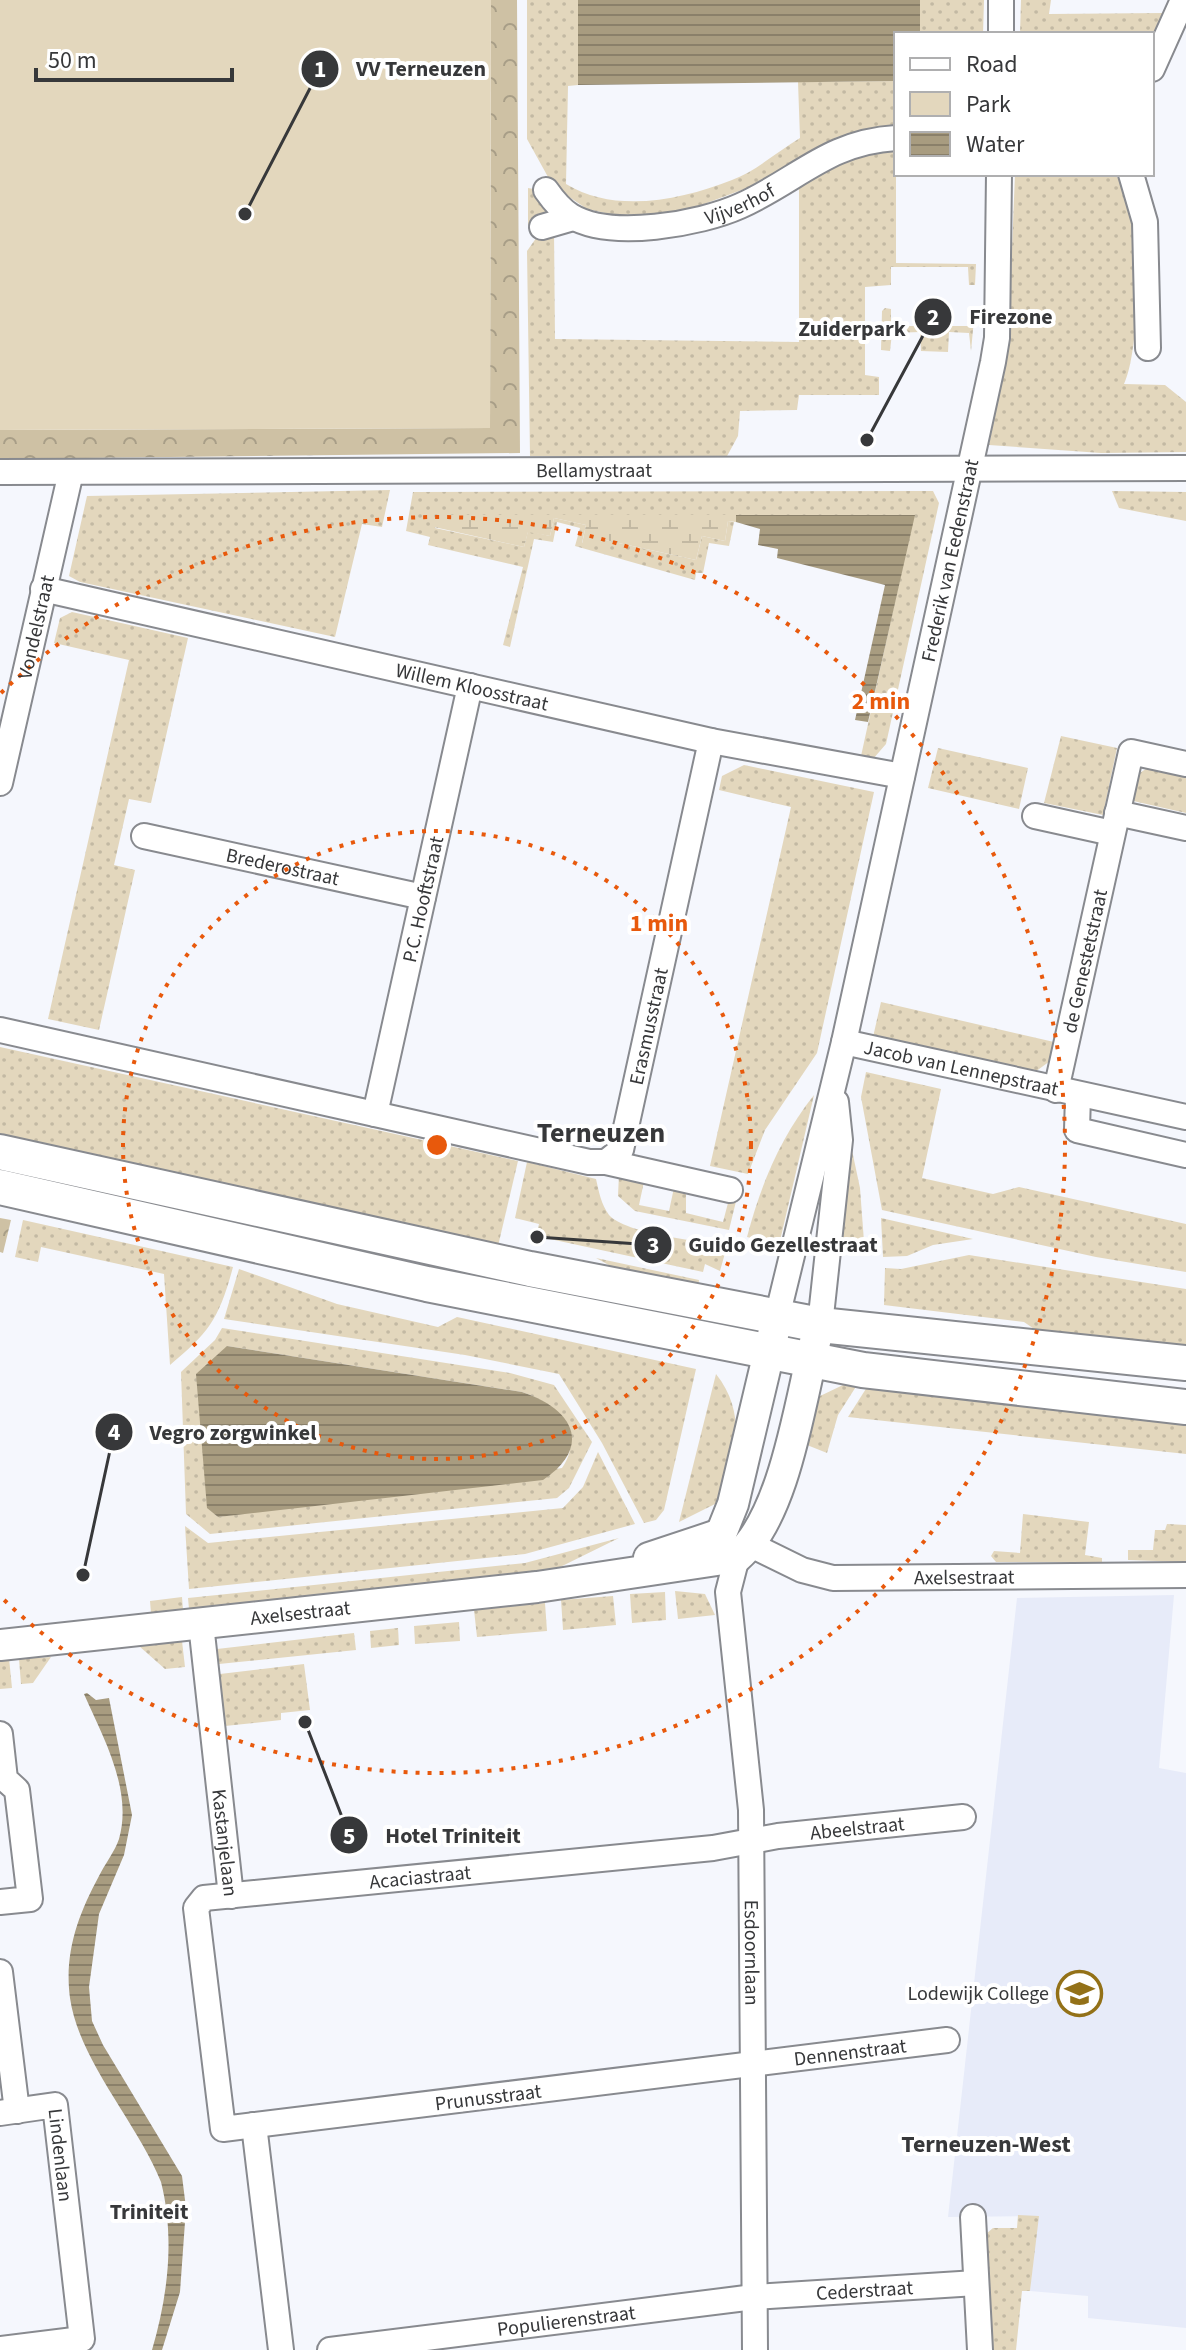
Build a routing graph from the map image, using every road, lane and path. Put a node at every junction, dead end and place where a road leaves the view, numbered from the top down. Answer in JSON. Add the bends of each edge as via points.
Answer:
{"nodes":[{"id":1,"x":1001,"y":0,"type":"edge"},
{"id":2,"x":1183,"y":0,"type":"edge"},
{"id":3,"x":1001,"y":32,"type":"edge"},
{"id":4,"x":1154,"y":65,"type":"edge"},
{"id":5,"x":894,"y":138,"type":"edge"},
{"id":6,"x":999,"y":176,"type":"edge"},
{"id":7,"x":1132,"y":176,"type":"edge"},
{"id":8,"x":546,"y":190,"type":"dead end"},
{"id":9,"x":573,"y":218,"type":"junction"},
{"id":10,"x":542,"y":227,"type":"dead end"},
{"id":11,"x":1148,"y":348,"type":"dead end"},
{"id":12,"x":1186,"y":468,"type":"edge"},
{"id":13,"x":972,"y":469,"type":"junction"},
{"id":14,"x":0,"y":472,"type":"edge"},
{"id":15,"x":71,"y":472,"type":"junction"},
{"id":16,"x":43,"y":589,"type":"junction"},
{"id":17,"x":470,"y":686,"type":"junction"},
{"id":18,"x":711,"y":741,"type":"junction"},
{"id":19,"x":1186,"y":764,"type":"edge"},
{"id":20,"x":902,"y":776,"type":"junction"},
{"id":21,"x":0,"y":783,"type":"edge"},
{"id":22,"x":1035,"y":816,"type":"dead end"},
{"id":23,"x":1115,"y":823,"type":"junction"},
{"id":24,"x":1186,"y":828,"type":"edge"},
{"id":25,"x":144,"y":836,"type":"dead end"},
{"id":26,"x":423,"y":897,"type":"junction"},
{"id":27,"x":0,"y":1030,"type":"edge"},
{"id":28,"x":844,"y":1042,"type":"junction"},
{"id":29,"x":834,"y":1084,"type":"junction"},
{"id":30,"x":1067,"y":1092,"type":"junction"},
{"id":31,"x":375,"y":1114,"type":"junction"},
{"id":32,"x":1186,"y":1117,"type":"edge"},
{"id":33,"x":0,"y":1152,"type":"edge"},
{"id":34,"x":1186,"y":1155,"type":"edge"},
{"id":35,"x":606,"y":1162,"type":"junction"},
{"id":36,"x":0,"y":1187,"type":"edge"},
{"id":37,"x":730,"y":1190,"type":"dead end"},
{"id":38,"x":777,"y":1317,"type":"junction"},
{"id":39,"x":820,"y":1325,"type":"junction"},
{"id":40,"x":769,"y":1352,"type":"junction"},
{"id":41,"x":810,"y":1360,"type":"junction"},
{"id":42,"x":1186,"y":1363,"type":"edge"},
{"id":43,"x":1186,"y":1407,"type":"edge"},
{"id":44,"x":736,"y":1545,"type":"junction"},
{"id":45,"x":1186,"y":1575,"type":"edge"},
{"id":46,"x":201,"y":1624,"type":"junction"},
{"id":47,"x":0,"y":1645,"type":"edge"},
{"id":48,"x":0,"y":1734,"type":"edge"},
{"id":49,"x":963,"y":1817,"type":"dead end"},
{"id":50,"x":751,"y":1842,"type":"junction"},
{"id":51,"x":231,"y":1896,"type":"junction"},
{"id":52,"x":0,"y":1902,"type":"edge"},
{"id":53,"x":0,"y":1972,"type":"edge"},
{"id":54,"x":947,"y":2040,"type":"dead end"},
{"id":55,"x":753,"y":2063,"type":"junction"},
{"id":56,"x":8,"y":2112,"type":"edge"},
{"id":57,"x":254,"y":2125,"type":"junction"},
{"id":58,"x":223,"y":2129,"type":"joint"},
{"id":59,"x":973,"y":2217,"type":"dead end"},
{"id":60,"x":976,"y":2283,"type":"junction"},
{"id":61,"x":754,"y":2297,"type":"junction"},
{"id":62,"x":46,"y":2347,"type":"edge"},
{"id":63,"x":0,"y":2349,"type":"edge"},
{"id":64,"x":281,"y":2350,"type":"edge"},
{"id":65,"x":330,"y":2350,"type":"edge"},
{"id":66,"x":755,"y":2350,"type":"edge"},
{"id":67,"x":980,"y":2350,"type":"edge"}],
"edges":[{"from":1,"to":3,"type":"street"},
{"from":2,"to":4,"type":"street"},
{"from":5,"to":9,"type":"street","name":"Vijverhof","via":[[836,150],[751,201],[698,219],[623,229]]},
{"from":6,"to":13,"type":"street","name":"Frederik van Eedenstraat","via":[[997,338]]},
{"from":7,"to":11,"type":"street","via":[[1145,222]]},
{"from":8,"to":9,"type":"street"},
{"from":9,"to":10,"type":"street","name":"Vijverhof"},
{"from":12,"to":13,"type":"street","name":"Bellamystraat"},
{"from":13,"to":15,"type":"street","name":"Bellamystraat"},
{"from":13,"to":20,"type":"street","name":"Frederik van Eedenstraat"},
{"from":14,"to":15,"type":"street","name":"Bellamystraat"},
{"from":15,"to":16,"type":"street","name":"Vondelstraat"},
{"from":16,"to":17,"type":"street","name":"Willem Kloosstraat"},
{"from":16,"to":21,"type":"street","name":"Vondelstraat"},
{"from":17,"to":18,"type":"street","name":"Willem Kloosstraat"},
{"from":17,"to":26,"type":"street","name":"P.C. Hooftstraat"},
{"from":18,"to":20,"type":"street","name":"Willem Kloosstraat"},
{"from":18,"to":35,"type":"street","name":"Erasmusstraat","via":[[621,1150]]},
{"from":19,"to":23,"type":"street","name":"de Genestetstraat","via":[[1131,752]]},
{"from":20,"to":28,"type":"street","name":"Frederik van Eedenstraat"},
{"from":22,"to":23,"type":"street"},
{"from":23,"to":24,"type":"street"},
{"from":23,"to":30,"type":"street","name":"de Genestetstraat"},
{"from":25,"to":26,"type":"street","name":"Brederostraat"},
{"from":26,"to":31,"type":"street","name":"P.C. Hooftstraat"},
{"from":27,"to":31,"type":"street"},
{"from":28,"to":29,"type":"street","name":"Frederik van Eedenstraat"},
{"from":28,"to":30,"type":"street","name":"Jacob van Lennepstraat"},
{"from":29,"to":38,"type":"street","name":"Frederik van Eedenstraat"},
{"from":29,"to":39,"type":"street","name":"Frederik van Eedenstraat","via":[[840,1140]]},
{"from":30,"to":32,"type":"street","name":"Jacob van Lennepstraat"},
{"from":30,"to":34,"type":"street","name":"Jacob van Lennepstraat","via":[[1077,1130]]},
{"from":31,"to":35,"type":"street"},
{"from":33,"to":38,"type":"main road","via":[[530,1269]]},
{"from":35,"to":37,"type":"street"},
{"from":36,"to":40,"type":"main road","via":[[427,1284]]},
{"from":38,"to":39,"type":"main road"},
{"from":38,"to":40,"type":"street"},
{"from":39,"to":41,"type":"street"},
{"from":39,"to":42,"type":"main road"},
{"from":40,"to":41,"type":"main road"},
{"from":40,"to":44,"type":"street","via":[[733,1504]]},
{"from":41,"to":43,"type":"main road"},
{"from":41,"to":44,"type":"street","via":[[771,1512]]},
{"from":44,"to":45,"type":"street","name":"Axelsestraat","via":[[833,1578]]},
{"from":44,"to":46,"type":"street","name":"Axelsestraat","via":[[598,1578]]},
{"from":44,"to":50,"type":"street","name":"Esdoornlaan","via":[[728,1592]]},
{"from":46,"to":47,"type":"street","name":"Axelsestraat"},
{"from":46,"to":51,"type":"street","name":"Kastanjelaan"},
{"from":48,"to":52,"type":"street","via":[[5,1779],[17,1790],[30,1899]]},
{"from":49,"to":50,"type":"street","name":"Abeelstraat"},
{"from":50,"to":51,"type":"street","name":"Acaciastraat"},
{"from":50,"to":55,"type":"street","name":"Esdoornlaan"},
{"from":51,"to":58,"type":"street","name":"Kastanjelaan","via":[[204,1898],[196,1908]]},
{"from":53,"to":56,"type":"street","name":"Lindenlaan"},
{"from":54,"to":55,"type":"street","name":"Dennenstraat"},
{"from":55,"to":57,"type":"street","name":"Prunusstraat"},
{"from":55,"to":61,"type":"street","name":"Esdoornlaan"},
{"from":56,"to":62,"type":"street","name":"Lindenlaan","via":[[55,2105],[82,2339]]},
{"from":57,"to":58,"type":"street","name":"Prunusstraat"},
{"from":57,"to":64,"type":"street"},
{"from":59,"to":60,"type":"street"},
{"from":60,"to":61,"type":"street","name":"Cederstraat"},
{"from":60,"to":67,"type":"street"},
{"from":61,"to":65,"type":"street","name":"Populierenstraat"},
{"from":61,"to":66,"type":"street","name":"Esdoornlaan"},
{"from":62,"to":63,"type":"street"}]}
